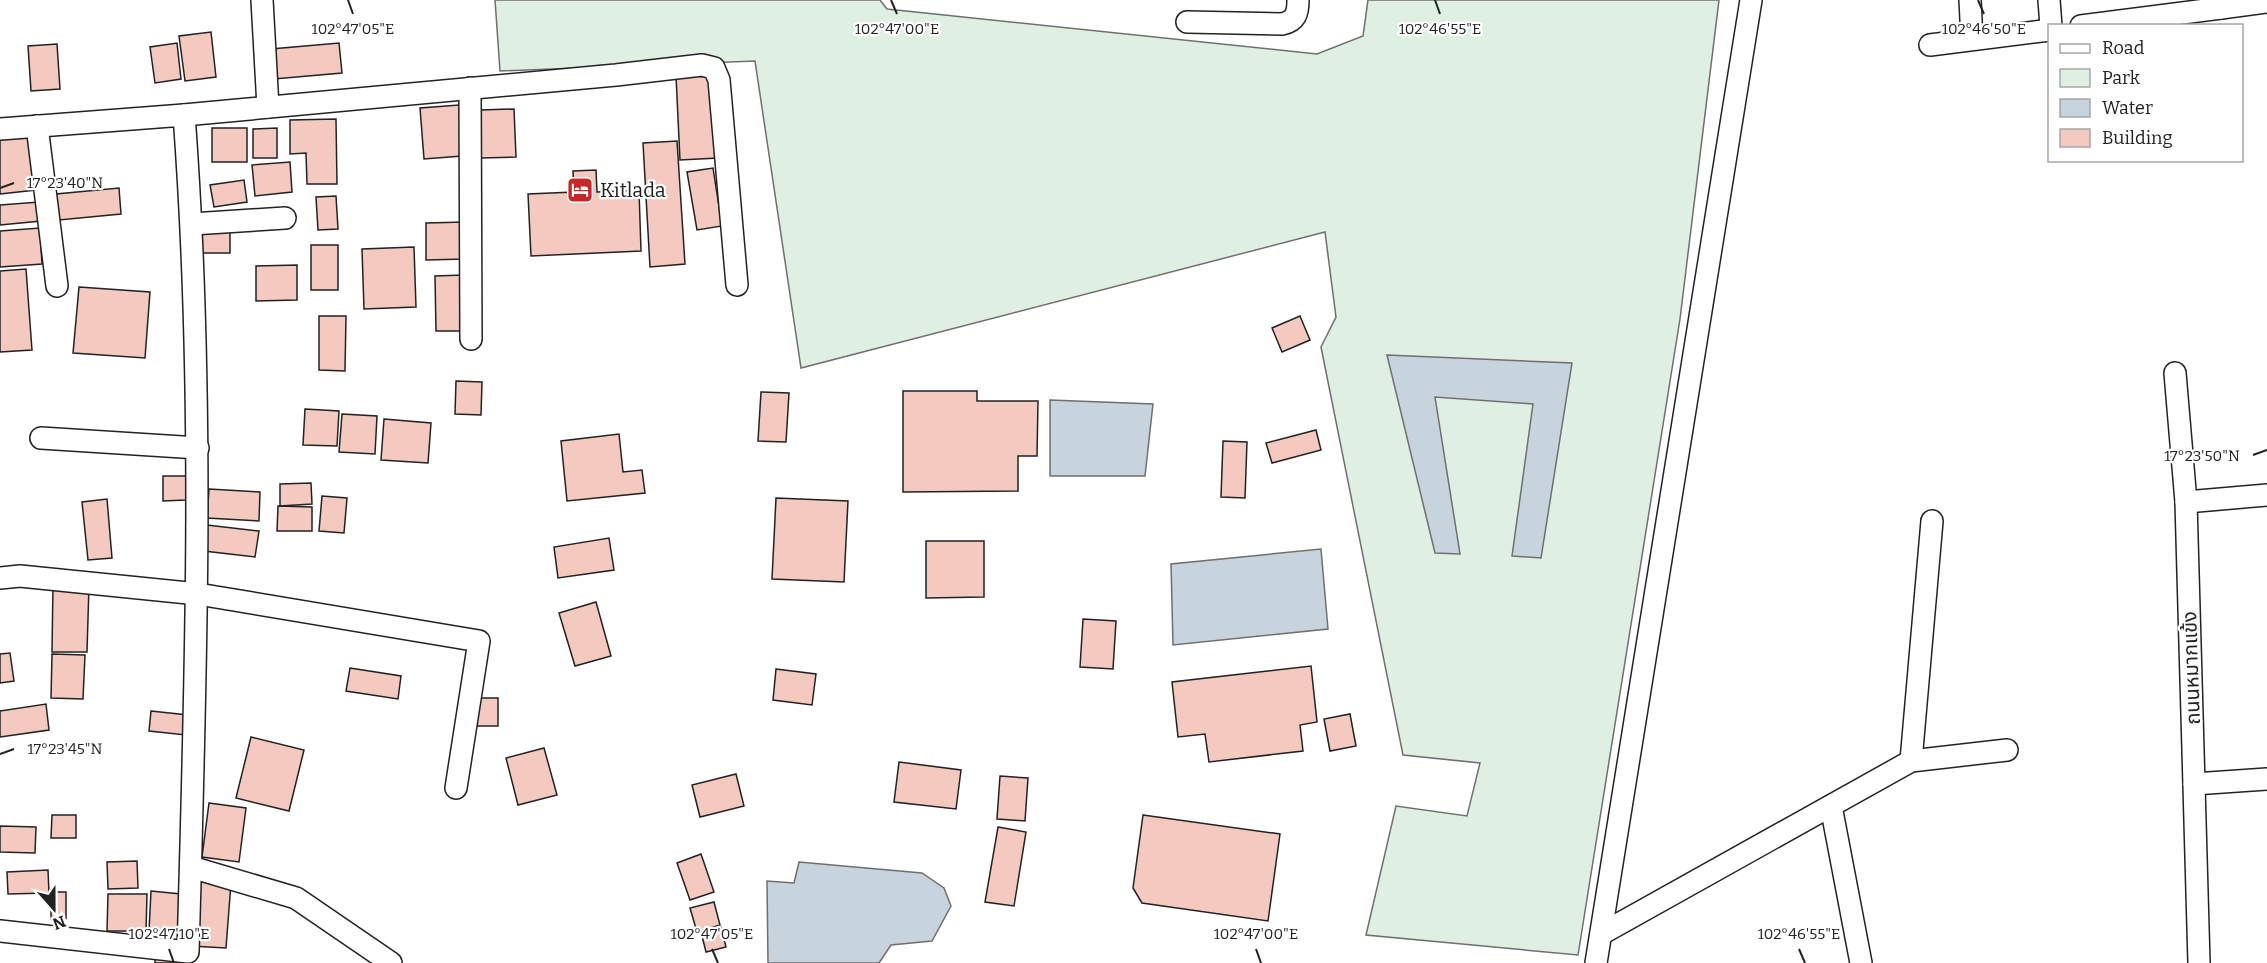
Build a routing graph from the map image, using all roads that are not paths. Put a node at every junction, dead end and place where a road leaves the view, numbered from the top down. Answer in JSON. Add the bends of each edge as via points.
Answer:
{"nodes":[{"id":1,"x":262,"y":0,"type":"edge"},
{"id":2,"x":1298,"y":0,"type":"edge"},
{"id":3,"x":1751,"y":0,"type":"edge"},
{"id":4,"x":1970,"y":0,"type":"edge"},
{"id":5,"x":2049,"y":0,"type":"edge"},
{"id":6,"x":2267,"y":2,"type":"edge"},
{"id":7,"x":2221,"y":4,"type":"edge"},
{"id":8,"x":2140,"y":9,"type":"edge"},
{"id":9,"x":1187,"y":22,"type":"dead end"},
{"id":10,"x":2050,"y":24,"type":"edge"},
{"id":11,"x":2088,"y":24,"type":"edge"},
{"id":12,"x":2048,"y":28,"type":"edge"},
{"id":13,"x":1972,"y":39,"type":"junction"},
{"id":14,"x":1930,"y":45,"type":"dead end"},
{"id":15,"x":470,"y":88,"type":"junction"},
{"id":16,"x":268,"y":107,"type":"junction"},
{"id":17,"x":184,"y":115,"type":"junction"},
{"id":18,"x":36,"y":126,"type":"junction"},
{"id":19,"x":0,"y":129,"type":"edge"},
{"id":20,"x":285,"y":218,"type":"dead end"},
{"id":21,"x":192,"y":225,"type":"junction"},
{"id":22,"x":737,"y":285,"type":"dead end"},
{"id":23,"x":57,"y":286,"type":"dead end"},
{"id":24,"x":471,"y":339,"type":"dead end"},
{"id":25,"x":2175,"y":374,"type":"dead end"},
{"id":26,"x":41,"y":438,"type":"dead end"},
{"id":27,"x":198,"y":448,"type":"junction"},
{"id":28,"x":2267,"y":495,"type":"edge"},
{"id":29,"x":2186,"y":502,"type":"junction"},
{"id":30,"x":1932,"y":521,"type":"dead end"},
{"id":31,"x":0,"y":578,"type":"edge"},
{"id":32,"x":198,"y":594,"type":"junction"},
{"id":33,"x":2007,"y":750,"type":"dead end"},
{"id":34,"x":1911,"y":761,"type":"junction"},
{"id":35,"x":2267,"y":779,"type":"edge"},
{"id":36,"x":2194,"y":784,"type":"junction"},
{"id":37,"x":456,"y":788,"type":"dead end"},
{"id":38,"x":1831,"y":806,"type":"junction"},
{"id":39,"x":191,"y":867,"type":"junction"},
{"id":40,"x":0,"y":931,"type":"edge"},
{"id":41,"x":1601,"y":934,"type":"junction"},
{"id":42,"x":391,"y":963,"type":"edge"},
{"id":43,"x":1596,"y":963,"type":"edge"},
{"id":44,"x":1861,"y":963,"type":"edge"},
{"id":45,"x":2199,"y":963,"type":"edge"}],
"edges":[{"from":1,"to":16,"type":"street"},
{"from":2,"to":9,"type":"street","via":[[1297,15],[1282,24]]},
{"from":3,"to":41,"type":"street"},
{"from":4,"to":13,"type":"street"},
{"from":5,"to":10,"type":"street"},
{"from":6,"to":7,"type":"street"},
{"from":7,"to":8,"type":"street"},
{"from":8,"to":11,"type":"street"},
{"from":12,"to":13,"type":"street"},
{"from":13,"to":14,"type":"street"},
{"from":15,"to":16,"type":"street"},
{"from":15,"to":22,"type":"street","via":[[702,64],[714,68],[719,80]]},
{"from":15,"to":24,"type":"street"},
{"from":16,"to":17,"type":"street"},
{"from":17,"to":18,"type":"street"},
{"from":17,"to":21,"type":"street"},
{"from":18,"to":19,"type":"street"},
{"from":18,"to":23,"type":"street"},
{"from":20,"to":21,"type":"street"},
{"from":21,"to":27,"type":"street"},
{"from":25,"to":29,"type":"street","name":"ถนนหมากแข้ง"},
{"from":26,"to":27,"type":"street"},
{"from":27,"to":32,"type":"street"},
{"from":28,"to":29,"type":"street"},
{"from":29,"to":36,"type":"street","name":"ถนนหมากแข้ง"},
{"from":30,"to":34,"type":"street"},
{"from":31,"to":32,"type":"street","via":[[20,576]]},
{"from":32,"to":37,"type":"street","via":[[479,641]]},
{"from":32,"to":39,"type":"street"},
{"from":33,"to":34,"type":"street"},
{"from":34,"to":38,"type":"street"},
{"from":35,"to":36,"type":"street"},
{"from":36,"to":45,"type":"street","name":"ถนนหมากแข้ง"},
{"from":38,"to":41,"type":"street"},
{"from":38,"to":44,"type":"street"},
{"from":39,"to":40,"type":"street","via":[[188,952]]},
{"from":39,"to":42,"type":"street","via":[[296,898]]},
{"from":41,"to":43,"type":"street"}]}
